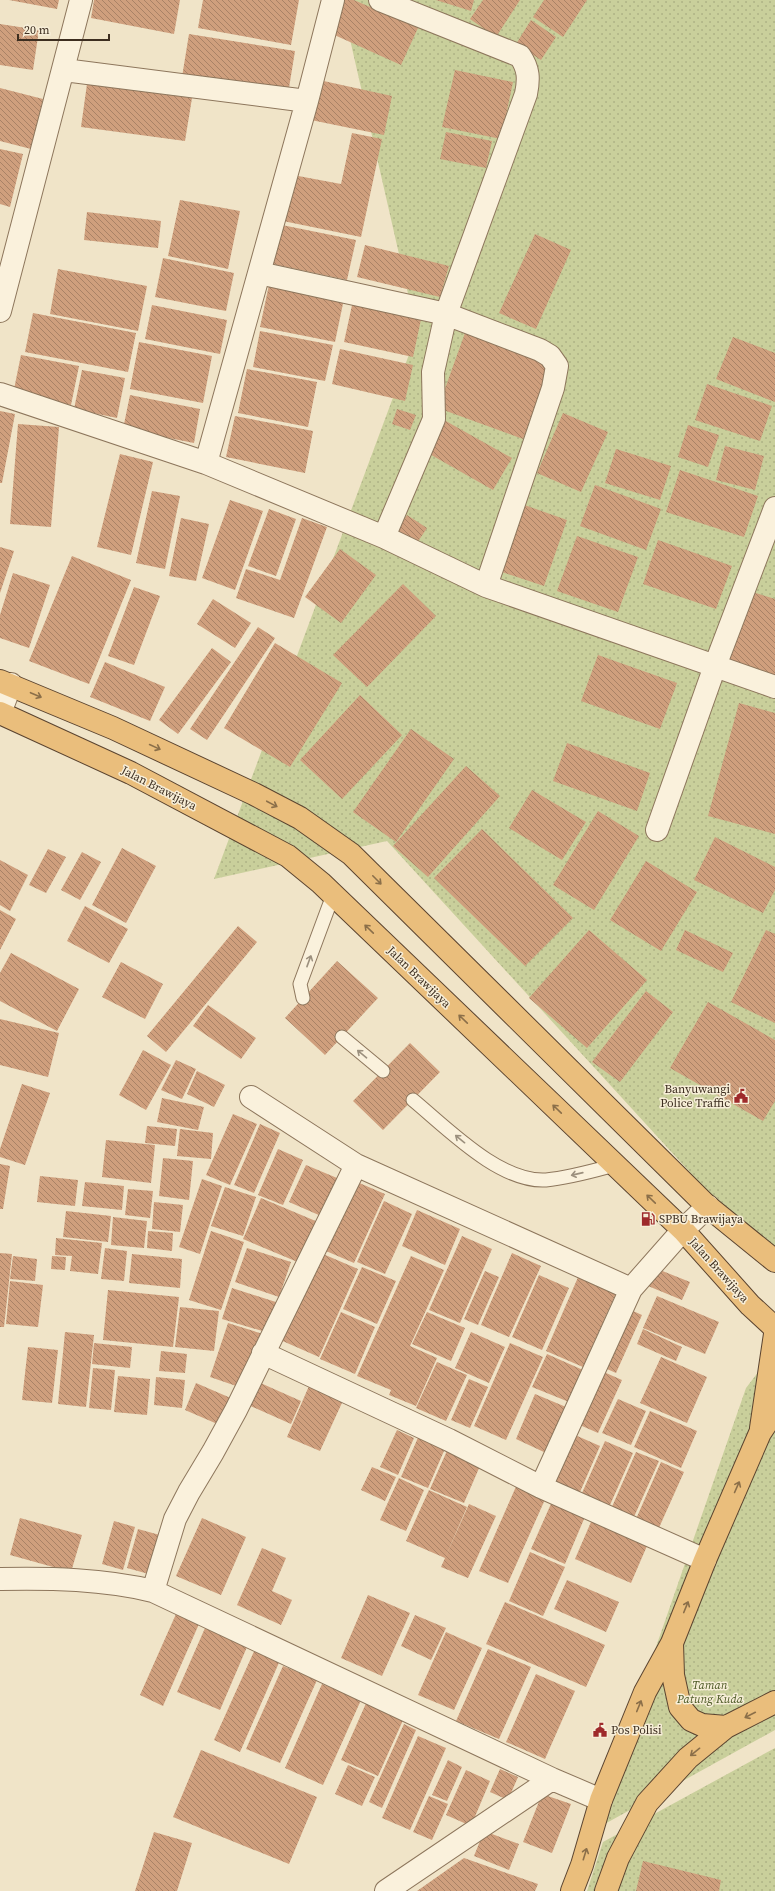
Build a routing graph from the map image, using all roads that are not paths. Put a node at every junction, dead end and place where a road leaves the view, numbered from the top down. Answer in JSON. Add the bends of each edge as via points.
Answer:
{"nodes":[{"id":1,"x":81,"y":0,"type":"edge"},
{"id":2,"x":333,"y":0,"type":"edge"},
{"id":3,"x":380,"y":0,"type":"edge"},
{"id":4,"x":64,"y":70,"type":"junction"},
{"id":5,"x":307,"y":101,"type":"junction"},
{"id":6,"x":259,"y":273,"type":"junction"},
{"id":7,"x":0,"y":310,"type":"edge"},
{"id":8,"x":446,"y":314,"type":"junction"},
{"id":9,"x":0,"y":394,"type":"edge"},
{"id":10,"x":206,"y":463,"type":"junction"},
{"id":11,"x":775,"y":508,"type":"edge"},
{"id":12,"x":384,"y":536,"type":"junction"},
{"id":13,"x":486,"y":586,"type":"junction"},
{"id":14,"x":715,"y":666,"type":"junction"},
{"id":15,"x":5,"y":682,"type":"edge"},
{"id":16,"x":775,"y":687,"type":"edge"},
{"id":17,"x":0,"y":713,"type":"edge"},
{"id":18,"x":657,"y":830,"type":"dead end"},
{"id":19,"x":333,"y":895,"type":"junction"},
{"id":20,"x":303,"y":998,"type":"dead end"},
{"id":21,"x":342,"y":1037,"type":"dead end"},
{"id":22,"x":383,"y":1071,"type":"dead end"},
{"id":23,"x":251,"y":1097,"type":"dead end"},
{"id":24,"x":413,"y":1100,"type":"dead end"},
{"id":25,"x":356,"y":1165,"type":"junction"},
{"id":26,"x":615,"y":1166,"type":"junction"},
{"id":27,"x":708,"y":1206,"type":"junction"},
{"id":28,"x":683,"y":1230,"type":"junction"},
{"id":29,"x":775,"y":1261,"type":"edge"},
{"id":30,"x":631,"y":1290,"type":"junction"},
{"id":31,"x":775,"y":1328,"type":"edge"},
{"id":32,"x":775,"y":1334,"type":"edge"},
{"id":33,"x":263,"y":1353,"type":"junction"},
{"id":34,"x":775,"y":1410,"type":"edge"},
{"id":35,"x":760,"y":1433,"type":"junction"},
{"id":36,"x":541,"y":1487,"type":"junction"},
{"id":37,"x":705,"y":1560,"type":"junction"},
{"id":38,"x":0,"y":1579,"type":"edge"},
{"id":39,"x":152,"y":1591,"type":"junction"},
{"id":40,"x":672,"y":1643,"type":"junction"},
{"id":41,"x":775,"y":1702,"type":"edge"},
{"id":42,"x":726,"y":1727,"type":"junction"},
{"id":43,"x":552,"y":1779,"type":"junction"},
{"id":44,"x":601,"y":1800,"type":"junction"},
{"id":45,"x":386,"y":1891,"type":"edge"},
{"id":46,"x":572,"y":1891,"type":"edge"},
{"id":47,"x":606,"y":1891,"type":"edge"}],
"edges":[{"from":1,"to":4,"type":"street"},
{"from":2,"to":5,"type":"street"},
{"from":3,"to":8,"type":"street","via":[[520,56],[529,79],[492,193]]},
{"from":4,"to":5,"type":"street"},
{"from":4,"to":7,"type":"street"},
{"from":5,"to":6,"type":"street"},
{"from":6,"to":8,"type":"street"},
{"from":6,"to":10,"type":"street"},
{"from":8,"to":12,"type":"street","via":[[433,372],[434,419]]},
{"from":8,"to":13,"type":"street","via":[[540,350],[550,356],[557,366],[553,388]]},
{"from":9,"to":10,"type":"street"},
{"from":10,"to":12,"type":"street"},
{"from":11,"to":14,"type":"street"},
{"from":12,"to":13,"type":"street"},
{"from":13,"to":14,"type":"street"},
{"from":14,"to":16,"type":"street"},
{"from":14,"to":18,"type":"street"},
{"from":15,"to":17,"type":"street"},
{"from":15,"to":27,"type":"highway","one_way":true,"via":[[113,728],[254,794],[300,818],[351,854]]},
{"from":17,"to":19,"type":"highway","name":"Jalan Brawijaya","via":[[131,773],[288,856]]},
{"from":20,"to":19,"type":"lane","one_way":true,"via":[[300,984]]},
{"from":26,"to":19,"type":"highway","name":"Jalan Brawijaya","one_way":true},
{"from":22,"to":21,"type":"lane","one_way":true},
{"from":23,"to":25,"type":"street"},
{"from":26,"to":24,"type":"lane","one_way":true,"via":[[545,1180],[520,1178],[489,1162]]},
{"from":25,"to":30,"type":"street"},
{"from":25,"to":33,"type":"street"},
{"from":28,"to":26,"type":"highway","name":"Jalan Brawijaya","one_way":true},
{"from":27,"to":28,"type":"street"},
{"from":27,"to":29,"type":"highway"},
{"from":28,"to":30,"type":"street"},
{"from":28,"to":31,"type":"highway","name":"Jalan Brawijaya","via":[[750,1305]]},
{"from":30,"to":36,"type":"street"},
{"from":32,"to":35,"type":"highway"},
{"from":33,"to":36,"type":"street","via":[[449,1440]]},
{"from":33,"to":39,"type":"street","via":[[228,1424],[175,1519]]},
{"from":34,"to":35,"type":"highway"},
{"from":37,"to":35,"type":"highway","one_way":true},
{"from":36,"to":37,"type":"street"},
{"from":40,"to":37,"type":"highway","one_way":true},
{"from":38,"to":39,"type":"street","via":[[123,1584]]},
{"from":39,"to":43,"type":"street"},
{"from":40,"to":42,"type":"highway","via":[[673,1675],[680,1707],[691,1720],[702,1725]]},
{"from":44,"to":40,"type":"highway","one_way":true,"via":[[645,1692]]},
{"from":41,"to":42,"type":"highway","one_way":true},
{"from":42,"to":47,"type":"highway","one_way":true,"via":[[688,1758],[647,1803],[618,1858]]},
{"from":43,"to":44,"type":"street"},
{"from":43,"to":45,"type":"street"},
{"from":46,"to":44,"type":"highway","one_way":true}]}
